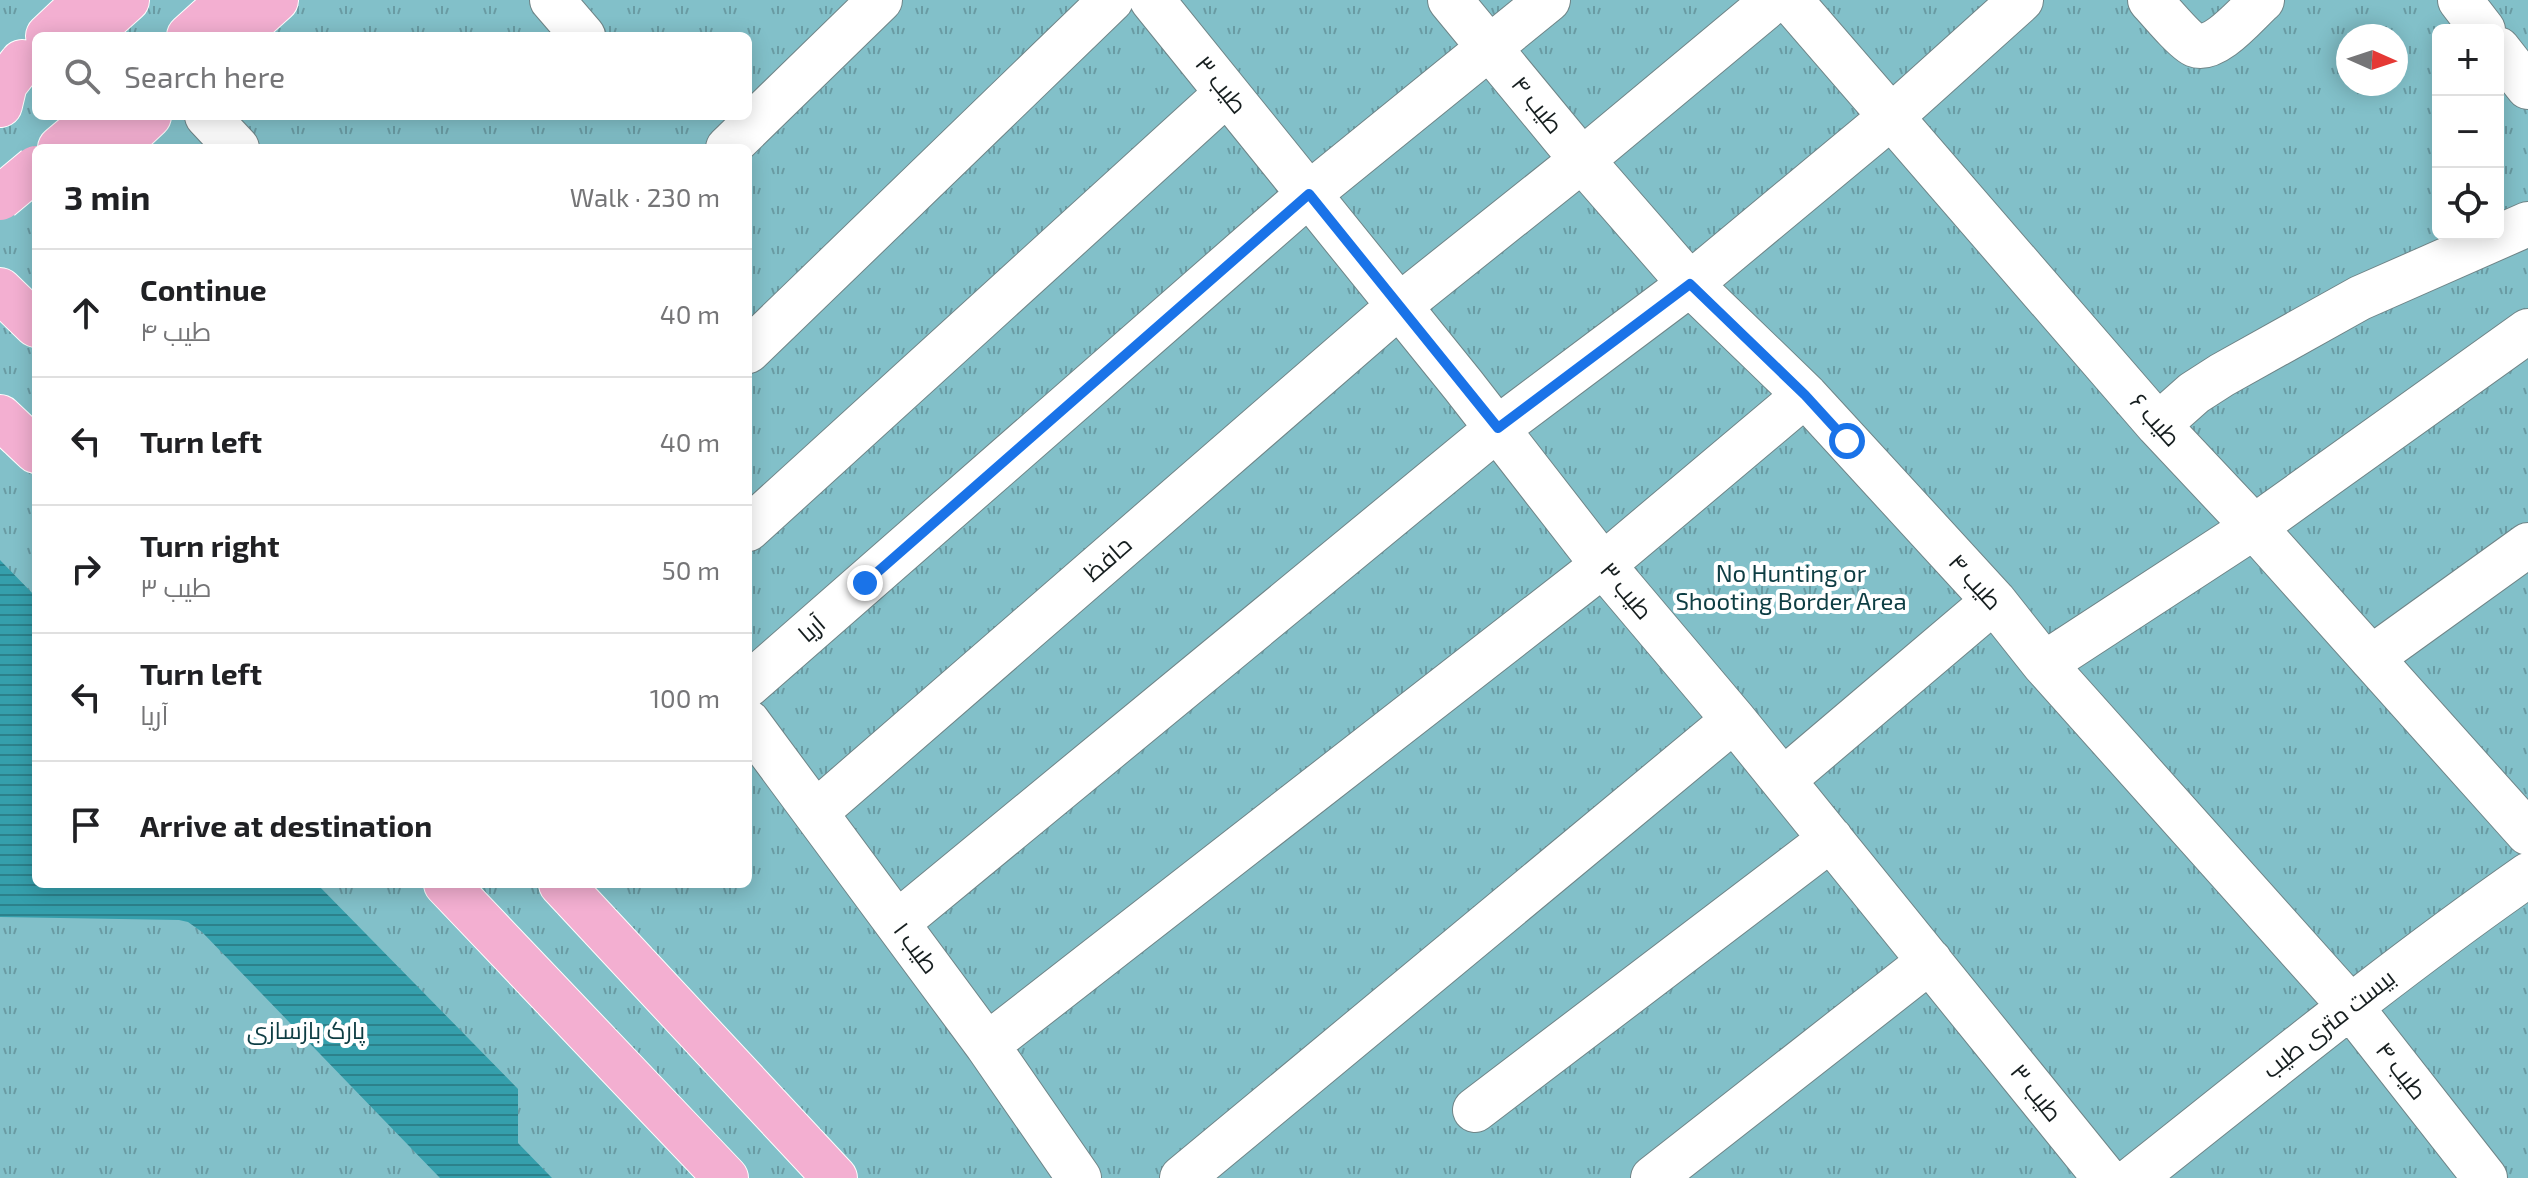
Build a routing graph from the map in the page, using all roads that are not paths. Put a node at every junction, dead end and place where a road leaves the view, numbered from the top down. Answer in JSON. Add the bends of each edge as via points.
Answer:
{"nodes":[{"id":1,"x":229,"y":0,"type":"edge"},
{"id":2,"x":276,"y":0,"type":"edge"},
{"id":3,"x":552,"y":0,"type":"edge"},
{"id":4,"x":880,"y":0,"type":"edge"},
{"id":5,"x":1111,"y":0,"type":"edge"},
{"id":6,"x":1152,"y":0,"type":"edge"},
{"id":7,"x":1450,"y":0,"type":"edge"},
{"id":8,"x":1548,"y":0,"type":"edge"},
{"id":9,"x":1774,"y":0,"type":"edge"},
{"id":10,"x":1790,"y":0,"type":"edge"},
{"id":11,"x":2021,"y":0,"type":"edge"},
{"id":12,"x":2150,"y":0,"type":"edge"},
{"id":13,"x":2262,"y":0,"type":"edge"},
{"id":14,"x":2460,"y":0,"type":"edge"},
{"id":15,"x":99,"y":15,"type":"edge"},
{"id":16,"x":2478,"y":24,"type":"edge"},
{"id":17,"x":72,"y":32,"type":"edge"},
{"id":18,"x":193,"y":32,"type":"edge"},
{"id":19,"x":240,"y":32,"type":"edge"},
{"id":20,"x":580,"y":32,"type":"edge"},
{"id":21,"x":1490,"y":46,"type":"junction"},
{"id":22,"x":2504,"y":57,"type":"edge"},
{"id":23,"x":28,"y":59,"type":"edge"},
{"id":24,"x":2528,"y":87,"type":"edge"},
{"id":25,"x":1227,"y":93,"type":"junction"},
{"id":26,"x":0,"y":105,"type":"edge"},
{"id":27,"x":0,"y":112,"type":"edge"},
{"id":28,"x":1891,"y":117,"type":"junction"},
{"id":29,"x":93,"y":120,"type":"edge"},
{"id":30,"x":145,"y":120,"type":"edge"},
{"id":31,"x":211,"y":120,"type":"edge"},
{"id":32,"x":65,"y":144,"type":"edge"},
{"id":33,"x":119,"y":144,"type":"edge"},
{"id":34,"x":233,"y":144,"type":"edge"},
{"id":35,"x":732,"y":144,"type":"edge"},
{"id":36,"x":0,"y":160,"type":"edge"},
{"id":37,"x":1582,"y":160,"type":"junction"},
{"id":38,"x":32,"y":171,"type":"edge"},
{"id":39,"x":32,"y":180,"type":"edge"},
{"id":40,"x":1309,"y":194,"type":"junction"},
{"id":41,"x":0,"y":198,"type":"edge"},
{"id":42,"x":32,"y":198,"type":"edge"},
{"id":43,"x":0,"y":209,"type":"edge"},
{"id":44,"x":2528,"y":224,"type":"edge"},
{"id":45,"x":1690,"y":284,"type":"junction"},
{"id":46,"x":1399,"y":306,"type":"junction"},
{"id":47,"x":2528,"y":331,"type":"edge"},
{"id":48,"x":752,"y":347,"type":"edge"},
{"id":49,"x":1805,"y":395,"type":"junction"},
{"id":50,"x":2158,"y":425,"type":"junction"},
{"id":51,"x":1498,"y":428,"type":"junction"},
{"id":52,"x":752,"y":525,"type":"edge"},
{"id":53,"x":2254,"y":527,"type":"junction"},
{"id":54,"x":2528,"y":545,"type":"edge"},
{"id":55,"x":1603,"y":565,"type":"junction"},
{"id":56,"x":1994,"y":601,"type":"junction"},
{"id":57,"x":2371,"y":658,"type":"junction"},
{"id":58,"x":2044,"y":664,"type":"junction"},
{"id":59,"x":752,"y":681,"type":"edge"},
{"id":60,"x":1734,"y":720,"type":"junction"},
{"id":61,"x":752,"y":727,"type":"edge"},
{"id":62,"x":1783,"y":780,"type":"junction"},
{"id":63,"x":816,"y":812,"type":"junction"},
{"id":64,"x":2528,"y":833,"type":"edge"},
{"id":65,"x":1831,"y":839,"type":"junction"},
{"id":66,"x":2528,"y":875,"type":"edge"},
{"id":67,"x":450,"y":888,"type":"edge"},
{"id":68,"x":565,"y":888,"type":"edge"},
{"id":69,"x":897,"y":923,"type":"junction"},
{"id":70,"x":1930,"y":961,"type":"junction"},
{"id":71,"x":2350,"y":1006,"type":"junction"},
{"id":72,"x":987,"y":1045,"type":"junction"},
{"id":73,"x":1475,"y":1110,"type":"dead end"},
{"id":74,"x":726,"y":1178,"type":"edge"},
{"id":75,"x":835,"y":1178,"type":"edge"},
{"id":76,"x":1079,"y":1178,"type":"edge"},
{"id":77,"x":1182,"y":1178,"type":"edge"},
{"id":78,"x":1653,"y":1178,"type":"edge"},
{"id":79,"x":2105,"y":1178,"type":"edge"},
{"id":80,"x":2134,"y":1178,"type":"edge"},
{"id":81,"x":2485,"y":1178,"type":"edge"}],
"edges":[{"from":1,"to":18,"type":"main road"},
{"from":2,"to":19,"type":"main road"},
{"from":3,"to":20,"type":"street"},
{"from":4,"to":35,"type":"street"},
{"from":5,"to":48,"type":"street"},
{"from":6,"to":25,"type":"street","name":"طیب ۳"},
{"from":7,"to":21,"type":"street","name":"طیب ۴"},
{"from":8,"to":21,"type":"street","name":"آریا"},
{"from":9,"to":37,"type":"street","name":"حافظ"},
{"from":10,"to":28,"type":"street","name":"طیب ۶"},
{"from":11,"to":28,"type":"street"},
{"from":12,"to":13,"type":"street","via":[[2193,45],[2204,46],[2217,41]]},
{"from":14,"to":16,"type":"street"},
{"from":15,"to":17,"type":"main road"},
{"from":21,"to":37,"type":"street","name":"طیب ۴"},
{"from":21,"to":40,"type":"street","name":"آریا"},
{"from":22,"to":24,"type":"street"},
{"from":23,"to":26,"type":"main road","via":[[5,84]]},
{"from":23,"to":27,"type":"main road"},
{"from":25,"to":40,"type":"street","name":"طیب ۳"},
{"from":25,"to":52,"type":"street"},
{"from":28,"to":45,"type":"street"},
{"from":28,"to":50,"type":"street","name":"طیب ۶"},
{"from":29,"to":32,"type":"main road"},
{"from":30,"to":33,"type":"main road"},
{"from":31,"to":34,"type":"street"},
{"from":36,"to":39,"type":"main road","via":[[6,172]]},
{"from":37,"to":45,"type":"street","name":"طیب ۴"},
{"from":37,"to":46,"type":"street","name":"حافظ"},
{"from":38,"to":41,"type":"main road","bridge":true},
{"from":40,"to":46,"type":"street","name":"طیب ۳"},
{"from":40,"to":59,"type":"street","name":"آریا"},
{"from":42,"to":43,"type":"main road"},
{"from":44,"to":50,"type":"street","via":[[2360,298],[2222,375]]},
{"from":45,"to":49,"type":"street","name":"طیب ۴"},
{"from":45,"to":51,"type":"street"},
{"from":46,"to":51,"type":"street","name":"طیب ۳"},
{"from":46,"to":63,"type":"street","name":"حافظ"},
{"from":47,"to":53,"type":"street"},
{"from":49,"to":55,"type":"street"},
{"from":49,"to":56,"type":"street","name":"طیب ۴"},
{"from":50,"to":53,"type":"street","name":"طیب ۶"},
{"from":51,"to":55,"type":"street","name":"طیب ۳"},
{"from":51,"to":69,"type":"street"},
{"from":53,"to":57,"type":"street","name":"طیب ۶"},
{"from":53,"to":58,"type":"street"},
{"from":54,"to":57,"type":"street"},
{"from":55,"to":60,"type":"street","name":"طیب ۳"},
{"from":55,"to":72,"type":"street"},
{"from":56,"to":58,"type":"street","name":"طیب ۴"},
{"from":56,"to":62,"type":"street"},
{"from":57,"to":64,"type":"street","name":"طیب ۶"},
{"from":58,"to":71,"type":"street","name":"طیب ۴"},
{"from":60,"to":62,"type":"street","name":"طیب ۳"},
{"from":60,"to":77,"type":"street"},
{"from":61,"to":63,"type":"street","name":"طیب ۱"},
{"from":62,"to":65,"type":"street","name":"طیب ۳"},
{"from":63,"to":69,"type":"street","name":"طیب ۱"},
{"from":65,"to":70,"type":"street","name":"طیب ۳"},
{"from":65,"to":73,"type":"street"},
{"from":66,"to":71,"type":"street","name":"بیست متری طیب"},
{"from":67,"to":74,"type":"main road"},
{"from":68,"to":75,"type":"main road"},
{"from":69,"to":72,"type":"street","name":"طیب ۱"},
{"from":70,"to":78,"type":"street"},
{"from":70,"to":79,"type":"street","name":"طیب ۳"},
{"from":71,"to":80,"type":"street","name":"بیست متری طیب"},
{"from":71,"to":81,"type":"street","name":"طیب ۴"},
{"from":72,"to":76,"type":"street","name":"طیب ۱"}]}
